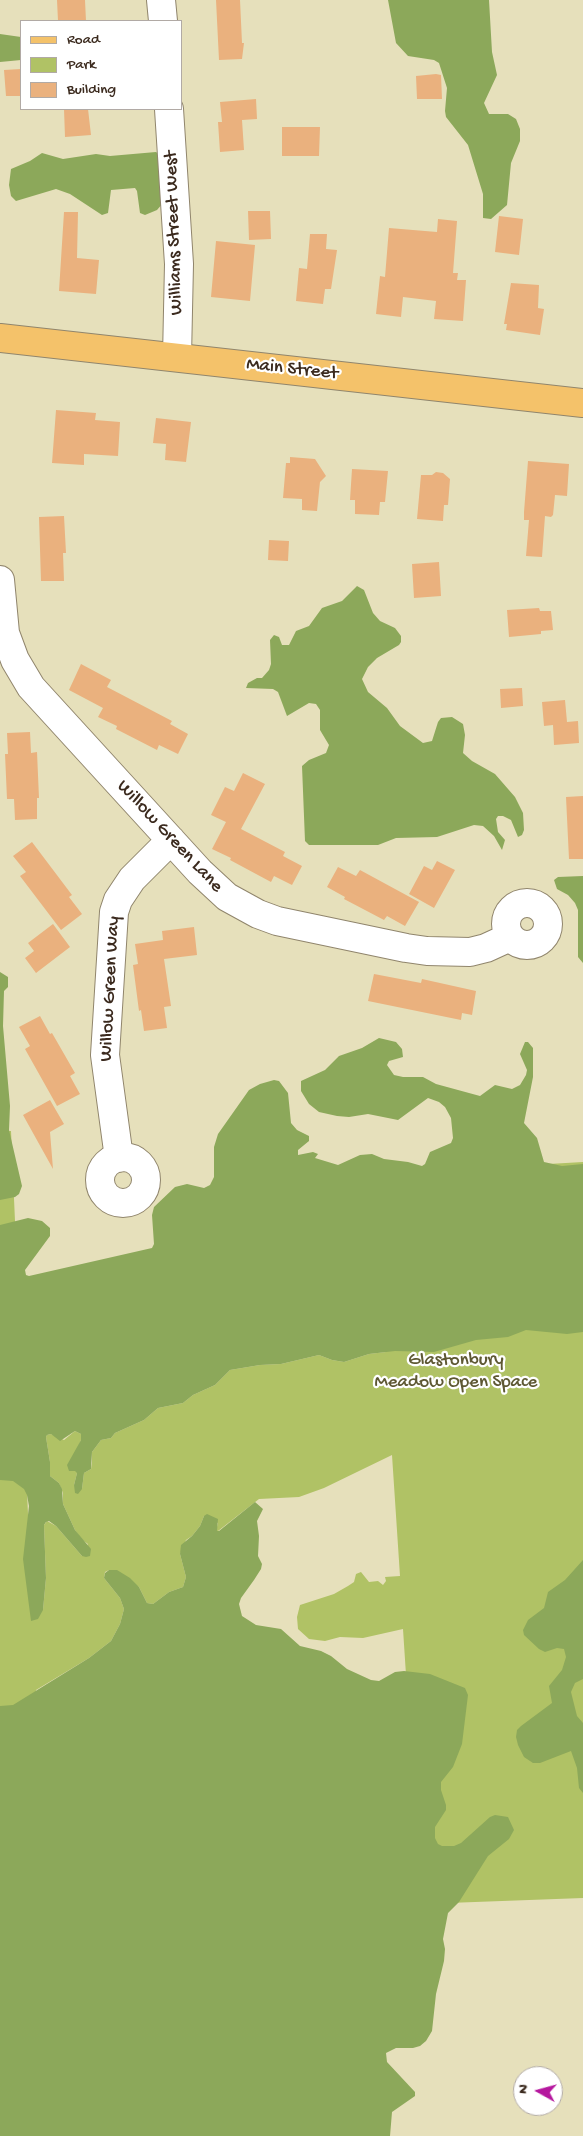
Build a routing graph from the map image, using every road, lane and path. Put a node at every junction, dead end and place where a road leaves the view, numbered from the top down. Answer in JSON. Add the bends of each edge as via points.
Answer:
{"nodes":[{"id":1,"x":162,"y":0,"type":"edge"},
{"id":2,"x":163,"y":20,"type":"edge"},
{"id":3,"x":169,"y":110,"type":"edge"},
{"id":4,"x":0,"y":338,"type":"edge"},
{"id":5,"x":177,"y":357,"type":"junction"},
{"id":6,"x":583,"y":403,"type":"edge"},
{"id":7,"x":0,"y":580,"type":"edge"},
{"id":8,"x":170,"y":840,"type":"junction"},
{"id":9,"x":510,"y":937,"type":"dead end"},
{"id":10,"x":119,"y":1158,"type":"dead end"}],
"edges":[{"from":1,"to":2,"type":"street"},
{"from":3,"to":5,"type":"street","name":"Williams Street West","via":[[178,236]]},
{"from":4,"to":5,"type":"main road","name":"Main Street"},
{"from":5,"to":6,"type":"main road","name":"Main Street"},
{"from":7,"to":8,"type":"street","name":"Willow Green Lane","via":[[5,633],[22,674]]},
{"from":8,"to":9,"type":"street","name":"Willow Green Lane","via":[[227,897],[240,906],[277,920],[427,951],[470,952]]},
{"from":8,"to":10,"type":"street","name":"Willow Green Way","via":[[124,889],[114,912],[105,1055]]}]}
